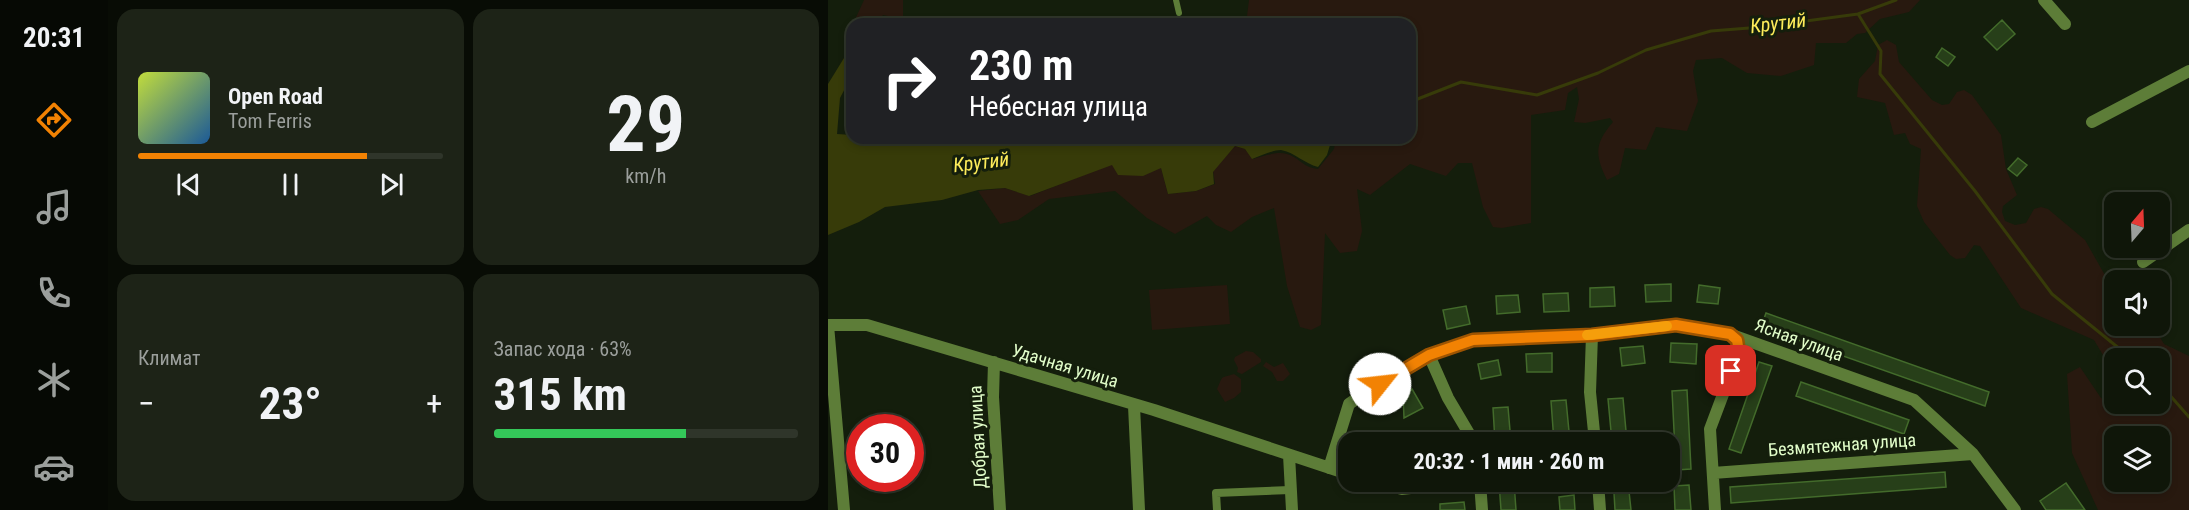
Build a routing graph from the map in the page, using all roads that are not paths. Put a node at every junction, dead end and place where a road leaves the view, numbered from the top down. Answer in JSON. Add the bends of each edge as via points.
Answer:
{"nodes":[{"id":1,"x":1176,"y":0,"type":"edge"},
{"id":2,"x":2044,"y":0,"type":"edge"},
{"id":3,"x":1179,"y":13,"type":"dead end"},
{"id":4,"x":2065,"y":24,"type":"dead end"},
{"id":5,"x":2189,"y":71,"type":"edge"},
{"id":6,"x":2092,"y":122,"type":"dead end"},
{"id":7,"x":2189,"y":230,"type":"edge"},
{"id":8,"x":2142,"y":262,"type":"dead end"},
{"id":9,"x":828,"y":325,"type":"edge"},
{"id":10,"x":1730,"y":334,"type":"junction"},
{"id":11,"x":1592,"y":335,"type":"junction"},
{"id":12,"x":1429,"y":355,"type":"junction"},
{"id":13,"x":994,"y":362,"type":"junction"},
{"id":14,"x":1134,"y":406,"type":"junction"},
{"id":15,"x":1468,"y":432,"type":"edge"},
{"id":16,"x":1594,"y":432,"type":"edge"},
{"id":17,"x":1973,"y":454,"type":"junction"},
{"id":18,"x":1289,"y":455,"type":"junction"},
{"id":19,"x":1329,"y":468,"type":"junction"},
{"id":20,"x":1338,"y":471,"type":"edge"},
{"id":21,"x":1713,"y":473,"type":"junction"},
{"id":22,"x":1290,"y":490,"type":"junction"},
{"id":23,"x":1481,"y":492,"type":"edge"},
{"id":24,"x":1599,"y":492,"type":"edge"},
{"id":25,"x":844,"y":510,"type":"edge"},
{"id":26,"x":1000,"y":510,"type":"edge"},
{"id":27,"x":1139,"y":510,"type":"edge"},
{"id":28,"x":1217,"y":510,"type":"edge"},
{"id":29,"x":1292,"y":510,"type":"edge"},
{"id":30,"x":1482,"y":510,"type":"edge"},
{"id":31,"x":1600,"y":510,"type":"edge"},
{"id":32,"x":1716,"y":510,"type":"edge"},
{"id":33,"x":2015,"y":510,"type":"edge"}],
"edges":[{"from":1,"to":3,"type":"lane"},
{"from":2,"to":4,"type":"street"},
{"from":5,"to":6,"type":"street"},
{"from":7,"to":8,"type":"street"},
{"from":9,"to":13,"type":"street","name":"Удачная улица","via":[[867,325]]},
{"from":9,"to":25,"type":"street"},
{"from":10,"to":11,"type":"street","name":"Ясная улица","via":[[1676,325]]},
{"from":10,"to":17,"type":"street","name":"Ясная улица","via":[[1914,400]]},
{"from":10,"to":21,"type":"street","via":[[1737,340],[1739,352],[1710,429]]},
{"from":11,"to":12,"type":"street","name":"Ясная улица","via":[[1473,340]]},
{"from":11,"to":16,"type":"street","via":[[1590,392]]},
{"from":12,"to":15,"type":"street"},
{"from":12,"to":19,"type":"street","name":"Ясная улица","via":[[1349,404]]},
{"from":13,"to":14,"type":"street","name":"Удачная улица"},
{"from":13,"to":26,"type":"street","name":"Добрая улица"},
{"from":14,"to":18,"type":"street","name":"Удачная улица"},
{"from":14,"to":27,"type":"street"},
{"from":17,"to":21,"type":"street","name":"Безмятежная улица"},
{"from":17,"to":33,"type":"street","name":"Ясная улица"},
{"from":18,"to":19,"type":"street","name":"Удачная улица"},
{"from":18,"to":22,"type":"street"},
{"from":19,"to":20,"type":"street","name":"Удачная улица"},
{"from":21,"to":32,"type":"street"},
{"from":22,"to":28,"type":"street","via":[[1216,493]]},
{"from":22,"to":29,"type":"street"},
{"from":23,"to":30,"type":"street"},
{"from":24,"to":31,"type":"street"}]}
